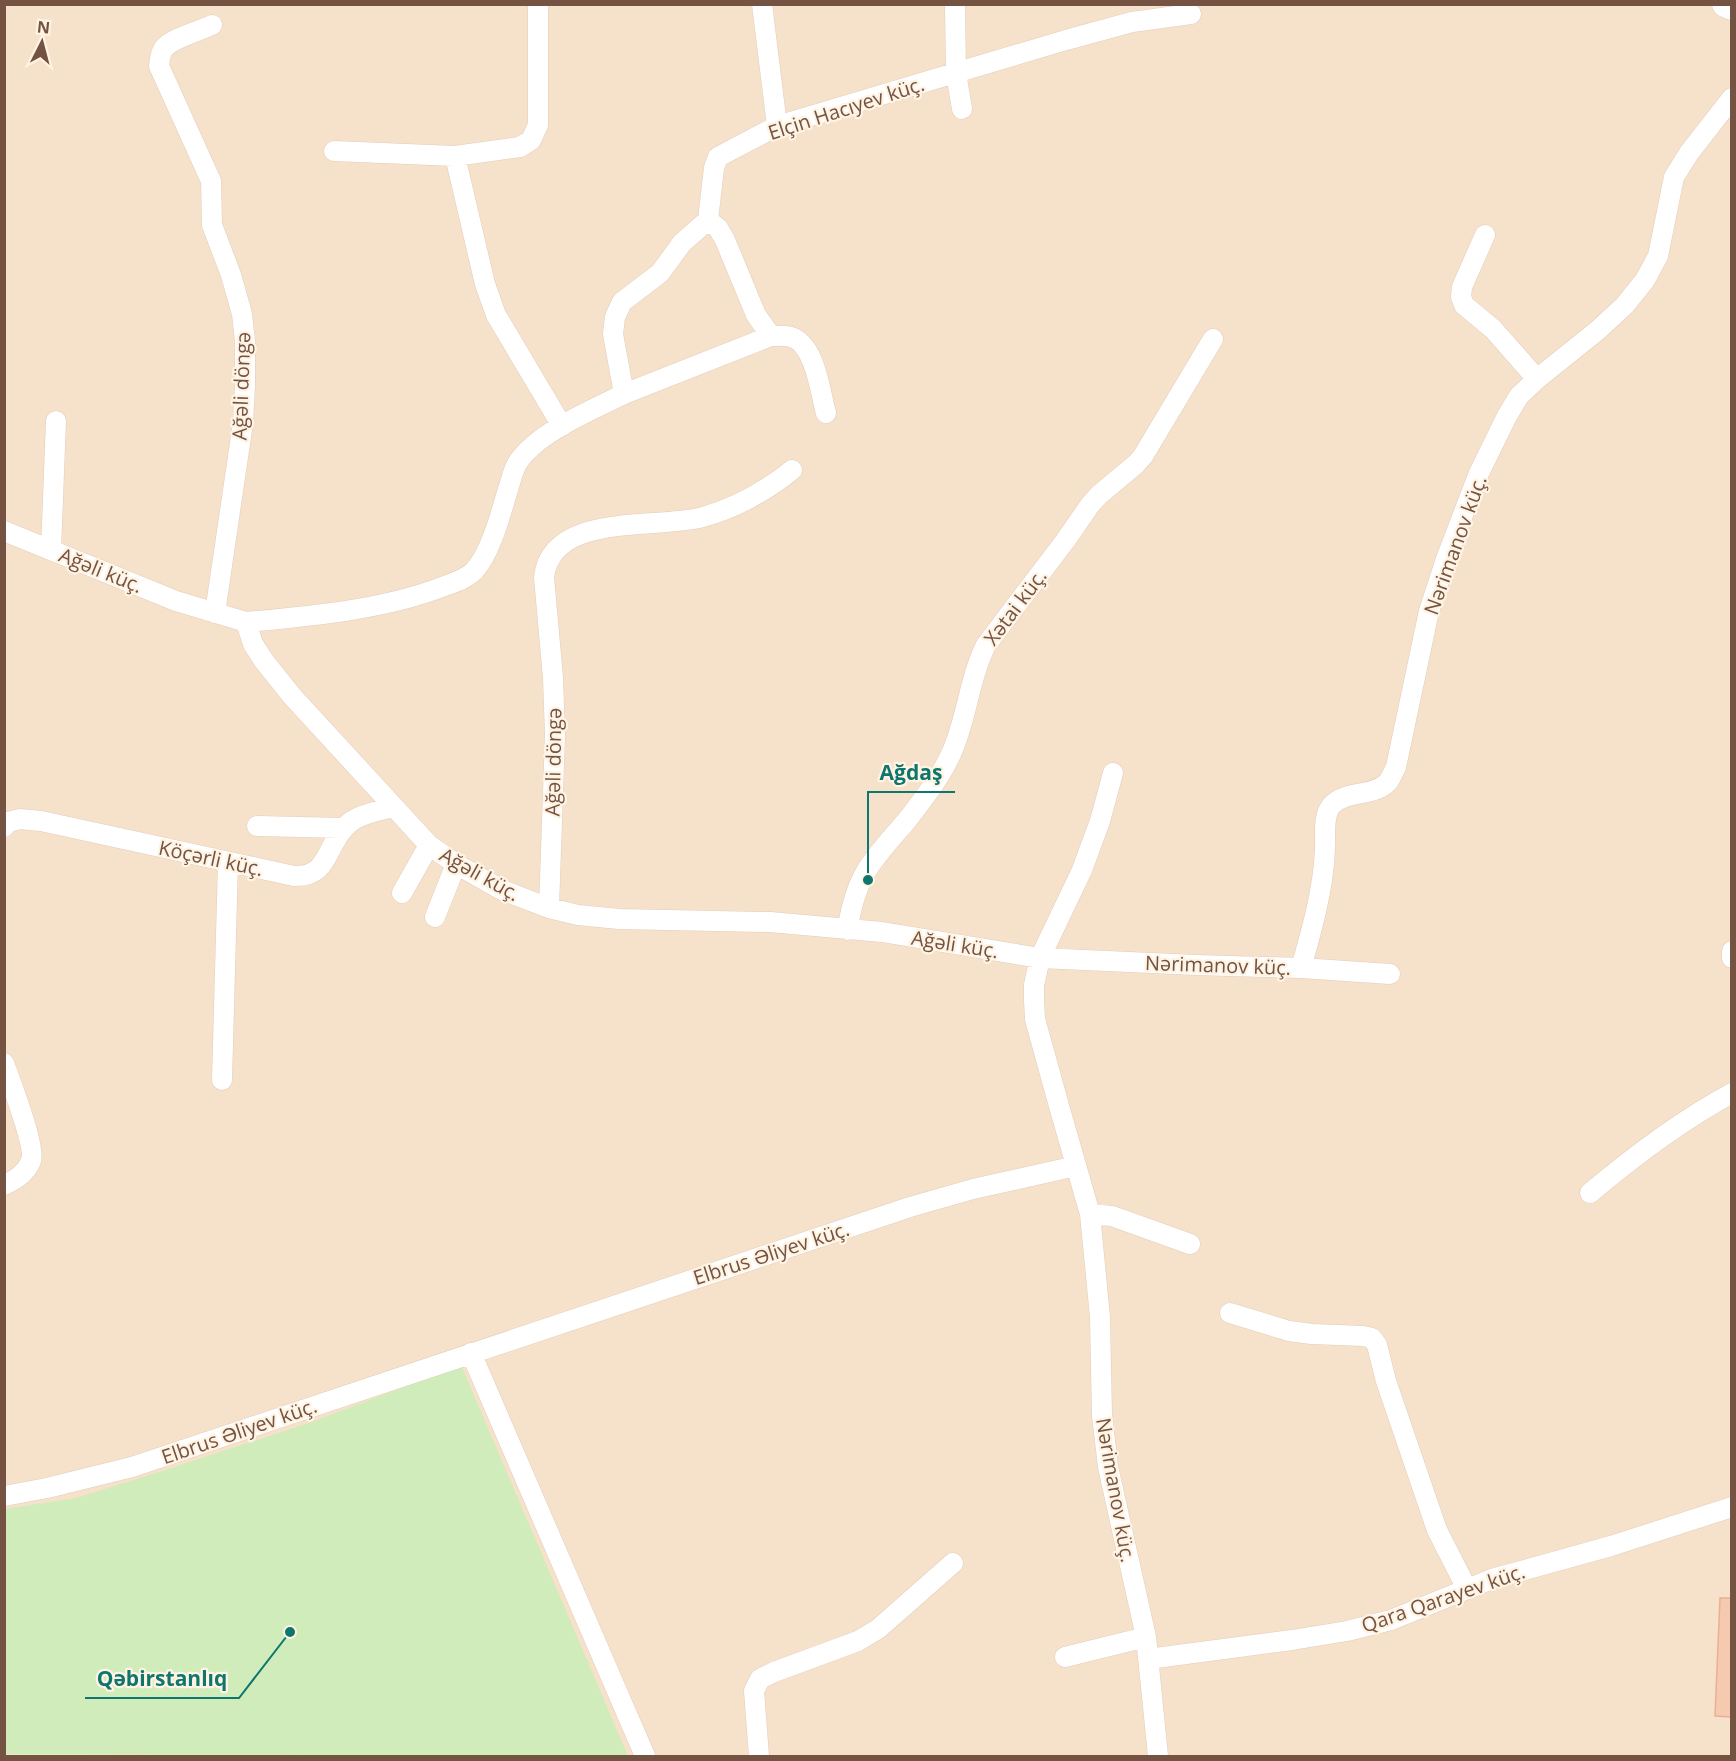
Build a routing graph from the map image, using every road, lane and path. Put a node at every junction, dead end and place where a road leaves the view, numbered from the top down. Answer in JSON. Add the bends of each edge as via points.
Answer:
{"nodes":[{"id":1,"x":538,"y":4,"type":"edge"},
{"id":2,"x":762,"y":4,"type":"edge"},
{"id":3,"x":955,"y":4,"type":"edge"},
{"id":4,"x":1725,"y":4,"type":"edge"},
{"id":5,"x":1731,"y":7,"type":"edge"},
{"id":6,"x":1191,"y":14,"type":"dead end"},
{"id":7,"x":212,"y":25,"type":"dead end"},
{"id":8,"x":956,"y":73,"type":"junction"},
{"id":9,"x":1731,"y":98,"type":"edge"},
{"id":10,"x":962,"y":109,"type":"dead end"},
{"id":11,"x":777,"y":126,"type":"junction"},
{"id":12,"x":334,"y":151,"type":"dead end"},
{"id":13,"x":455,"y":156,"type":"junction"},
{"id":14,"x":708,"y":220,"type":"junction"},
{"id":15,"x":1485,"y":235,"type":"dead end"},
{"id":16,"x":771,"y":336,"type":"junction"},
{"id":17,"x":1213,"y":339,"type":"dead end"},
{"id":18,"x":1537,"y":379,"type":"junction"},
{"id":19,"x":624,"y":394,"type":"junction"},
{"id":20,"x":826,"y":413,"type":"dead end"},
{"id":21,"x":56,"y":421,"type":"dead end"},
{"id":22,"x":562,"y":426,"type":"junction"},
{"id":23,"x":792,"y":470,"type":"dead end"},
{"id":24,"x":4,"y":531,"type":"edge"},
{"id":25,"x":51,"y":550,"type":"junction"},
{"id":26,"x":215,"y":613,"type":"junction"},
{"id":27,"x":246,"y":622,"type":"junction"},
{"id":28,"x":1113,"y":773,"type":"dead end"},
{"id":29,"x":392,"y":807,"type":"junction"},
{"id":30,"x":257,"y":826,"type":"dead end"},
{"id":31,"x":4,"y":827,"type":"edge"},
{"id":32,"x":343,"y":828,"type":"junction"},
{"id":33,"x":429,"y":845,"type":"junction"},
{"id":34,"x":228,"y":862,"type":"junction"},
{"id":35,"x":456,"y":864,"type":"junction"},
{"id":36,"x":402,"y":893,"type":"dead end"},
{"id":37,"x":549,"y":908,"type":"junction"},
{"id":38,"x":435,"y":917,"type":"dead end"},
{"id":39,"x":847,"y":930,"type":"junction"},
{"id":40,"x":1731,"y":951,"type":"edge"},
{"id":41,"x":1040,"y":958,"type":"junction"},
{"id":42,"x":1731,"y":958,"type":"edge"},
{"id":43,"x":1300,"y":968,"type":"junction"},
{"id":44,"x":1390,"y":974,"type":"dead end"},
{"id":45,"x":4,"y":1063,"type":"edge"},
{"id":46,"x":222,"y":1080,"type":"dead end"},
{"id":47,"x":1731,"y":1093,"type":"edge"},
{"id":48,"x":1076,"y":1166,"type":"junction"},
{"id":49,"x":4,"y":1185,"type":"edge"},
{"id":50,"x":1590,"y":1193,"type":"dead end"},
{"id":51,"x":1090,"y":1214,"type":"junction"},
{"id":52,"x":1190,"y":1244,"type":"dead end"},
{"id":53,"x":1230,"y":1313,"type":"dead end"},
{"id":54,"x":471,"y":1353,"type":"junction"},
{"id":55,"x":4,"y":1496,"type":"edge"},
{"id":56,"x":1731,"y":1507,"type":"edge"},
{"id":57,"x":953,"y":1563,"type":"dead end"},
{"id":58,"x":1467,"y":1589,"type":"junction"},
{"id":59,"x":1146,"y":1637,"type":"junction"},
{"id":60,"x":1065,"y":1657,"type":"dead end"},
{"id":61,"x":1148,"y":1659,"type":"junction"},
{"id":62,"x":645,"y":1756,"type":"edge"},
{"id":63,"x":759,"y":1756,"type":"edge"},
{"id":64,"x":1158,"y":1756,"type":"edge"}],
"edges":[{"from":1,"to":13,"type":"street","via":[[538,125],[531,140],[520,147]]},
{"from":2,"to":11,"type":"street"},
{"from":3,"to":8,"type":"street"},
{"from":4,"to":5,"type":"street"},
{"from":6,"to":8,"type":"street","name":"Elçin Hacıyev küç.","via":[[1132,22]]},
{"from":7,"to":26,"type":"street","name":"Ağəli döngə","via":[[163,49],[159,66],[211,181],[212,225],[231,275],[245,341],[243,423]]},
{"from":8,"to":10,"type":"street"},
{"from":8,"to":11,"type":"street","name":"Elçin Hacıyev küç."},
{"from":9,"to":18,"type":"street","name":"Nərimanov küç.","via":[[1674,177],[1658,255],[1645,280],[1598,330]]},
{"from":11,"to":14,"type":"street","name":"Elçin Hacıyev küç.","via":[[718,157]]},
{"from":12,"to":13,"type":"street"},
{"from":13,"to":22,"type":"street","via":[[496,315]]},
{"from":14,"to":16,"type":"street","via":[[725,240],[756,315]]},
{"from":14,"to":19,"type":"street","via":[[682,243],[660,273],[622,302],[613,334]]},
{"from":15,"to":18,"type":"street","via":[[1461,297],[1464,305],[1493,329]]},
{"from":16,"to":19,"type":"street"},
{"from":16,"to":20,"type":"street","via":[[789,336],[801,342],[810,354]]},
{"from":17,"to":39,"type":"street","name":"Xətai küç.","via":[[1143,456],[1090,505],[986,645],[952,752],[938,780],[866,873],[853,899]]},
{"from":18,"to":43,"type":"street","name":"Nərimanov küç.","via":[[1519,396],[1507,416],[1479,473],[1446,559],[1429,610],[1395,767],[1380,788],[1345,797],[1332,805],[1327,814],[1319,902]]},
{"from":19,"to":22,"type":"street"},
{"from":21,"to":25,"type":"street"},
{"from":22,"to":27,"type":"street","via":[[531,446],[517,464],[484,560],[472,573],[427,593],[388,602]]},
{"from":23,"to":37,"type":"street","name":"Ağəli döngə","via":[[764,490],[702,518],[599,529],[569,540],[555,550],[545,567],[555,735]]},
{"from":24,"to":25,"type":"street","name":"Ağəli küç."},
{"from":25,"to":26,"type":"street","name":"Ağəli küç."},
{"from":26,"to":27,"type":"street","name":"Ağəli küç."},
{"from":27,"to":29,"type":"street","name":"Ağəli küç.","via":[[264,661]]},
{"from":28,"to":41,"type":"street","via":[[1082,870]]},
{"from":29,"to":32,"type":"street","via":[[355,818]]},
{"from":29,"to":33,"type":"street","name":"Ağəli küç."},
{"from":30,"to":32,"type":"street"},
{"from":31,"to":34,"type":"street","name":"Köçərli küç.","via":[[20,819],[41,821]]},
{"from":32,"to":34,"type":"street","name":"Köçərli küç.","via":[[318,870],[306,877]]},
{"from":33,"to":35,"type":"street","name":"Ağəli küç."},
{"from":33,"to":36,"type":"street"},
{"from":34,"to":46,"type":"street"},
{"from":35,"to":37,"type":"street","name":"Ağəli küç.","via":[[502,890]]},
{"from":35,"to":38,"type":"street"},
{"from":37,"to":39,"type":"street","name":"Ağəli küç.","via":[[619,919],[728,920]]},
{"from":39,"to":41,"type":"street","name":"Ağəli küç.","via":[[882,932]]},
{"from":40,"to":42,"type":"street"},
{"from":41,"to":43,"type":"street","name":"Nərimanov küç."},
{"from":41,"to":48,"type":"street","name":"Nərimanov küç.","via":[[1034,985],[1035,1019]]},
{"from":43,"to":44,"type":"street"},
{"from":45,"to":49,"type":"street","via":[[32,1159],[24,1174]]},
{"from":47,"to":50,"type":"street","via":[[1665,1134]]},
{"from":48,"to":51,"type":"street","name":"Nərimanov küç."},
{"from":48,"to":54,"type":"street","name":"Elbrus Əliyev küç.","via":[[973,1188],[910,1207]]},
{"from":51,"to":52,"type":"street","via":[[1112,1216]]},
{"from":51,"to":59,"type":"street","name":"Nərimanov küç.","via":[[1108,1467]]},
{"from":53,"to":58,"type":"street","via":[[1289,1331],[1372,1338],[1437,1530]]},
{"from":54,"to":55,"type":"street","name":"Elbrus Əliyev küç.","via":[[132,1467]]},
{"from":54,"to":62,"type":"street"},
{"from":56,"to":58,"type":"street","name":"Qara Qarayev küç."},
{"from":57,"to":63,"type":"street","via":[[878,1629],[858,1641],[760,1679],[754,1691]]},
{"from":58,"to":61,"type":"street","name":"Qara Qarayev küç.","via":[[1391,1620],[1347,1631]]},
{"from":59,"to":60,"type":"street"},
{"from":59,"to":61,"type":"street","name":"Nərimanov küç."},
{"from":61,"to":64,"type":"street","name":"Nərimanov küç."}]}
